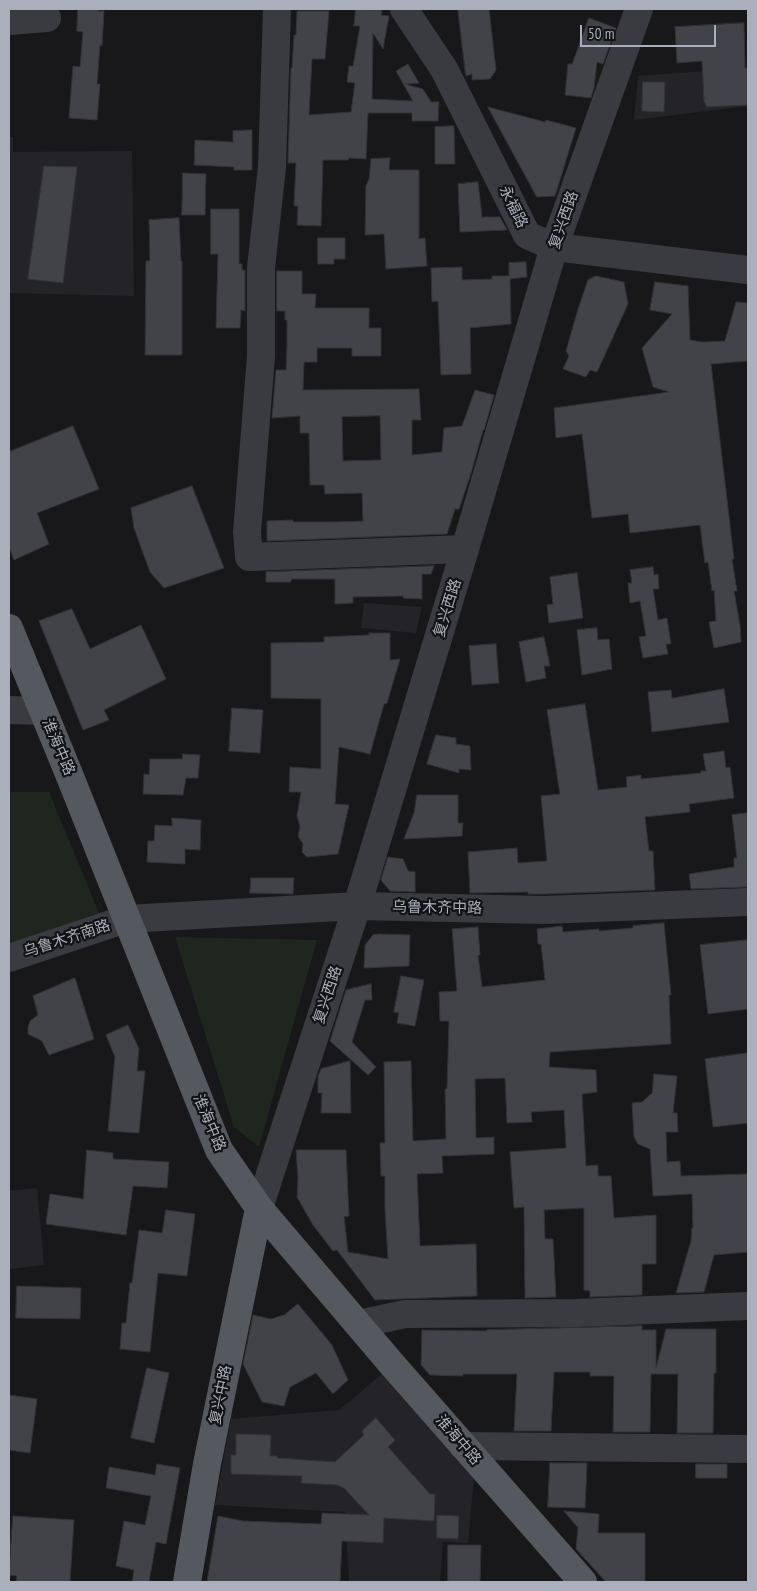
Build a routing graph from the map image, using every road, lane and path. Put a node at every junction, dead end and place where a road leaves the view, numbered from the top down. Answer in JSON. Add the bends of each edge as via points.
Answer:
{"nodes":[{"id":1,"x":276,"y":9,"type":"edge"},
{"id":2,"x":404,"y":9,"type":"edge"},
{"id":3,"x":638,"y":9,"type":"edge"},
{"id":4,"x":48,"y":18,"type":"dead end"},
{"id":5,"x":9,"y":21,"type":"edge"},
{"id":6,"x":554,"y":247,"type":"junction"},
{"id":7,"x":748,"y":270,"type":"edge"},
{"id":8,"x":465,"y":549,"type":"junction"},
{"id":9,"x":9,"y":628,"type":"edge"},
{"id":10,"x":9,"y":710,"type":"edge"},
{"id":11,"x":42,"y":711,"type":"junction"},
{"id":12,"x":748,"y":902,"type":"edge"},
{"id":13,"x":357,"y":906,"type":"junction"},
{"id":14,"x":126,"y":919,"type":"junction"},
{"id":15,"x":9,"y":958,"type":"edge"},
{"id":16,"x":260,"y":1208,"type":"junction"},
{"id":17,"x":748,"y":1306,"type":"edge"},
{"id":18,"x":359,"y":1324,"type":"junction"},
{"id":19,"x":463,"y":1446,"type":"junction"},
{"id":20,"x":748,"y":1449,"type":"edge"},
{"id":21,"x":187,"y":1582,"type":"edge"},
{"id":22,"x":582,"y":1582,"type":"edge"}],
"edges":[{"from":1,"to":8,"type":"street","via":[[272,167],[261,268],[261,356],[247,532],[249,556]]},
{"from":2,"to":6,"type":"street","name":"永福路","via":[[444,69],[527,235]]},
{"from":3,"to":6,"type":"street","name":"复兴西路"},
{"from":4,"to":5,"type":"street"},
{"from":6,"to":7,"type":"street","name":"永福路"},
{"from":6,"to":8,"type":"street","name":"复兴西路"},
{"from":8,"to":13,"type":"street","name":"复兴西路"},
{"from":9,"to":11,"type":"main road","name":"淮海中路"},
{"from":10,"to":11,"type":"street"},
{"from":11,"to":14,"type":"main road","name":"淮海中路"},
{"from":12,"to":13,"type":"street","name":"乌鲁木齐中路","via":[[544,910]]},
{"from":13,"to":14,"type":"street","name":"乌鲁木齐中路"},
{"from":13,"to":16,"type":"street","name":"复兴西路"},
{"from":14,"to":15,"type":"street","name":"乌鲁木齐南路"},
{"from":14,"to":16,"type":"main road","name":"淮海中路","via":[[219,1150]]},
{"from":16,"to":18,"type":"main road","name":"淮海中路"},
{"from":16,"to":21,"type":"main road","name":"复兴中路","via":[[207,1464]]},
{"from":17,"to":18,"type":"street","via":[[576,1314],[405,1314]]},
{"from":18,"to":19,"type":"main road","name":"淮海中路"},
{"from":19,"to":20,"type":"street"},
{"from":19,"to":22,"type":"main road","name":"淮海中路"}]}
